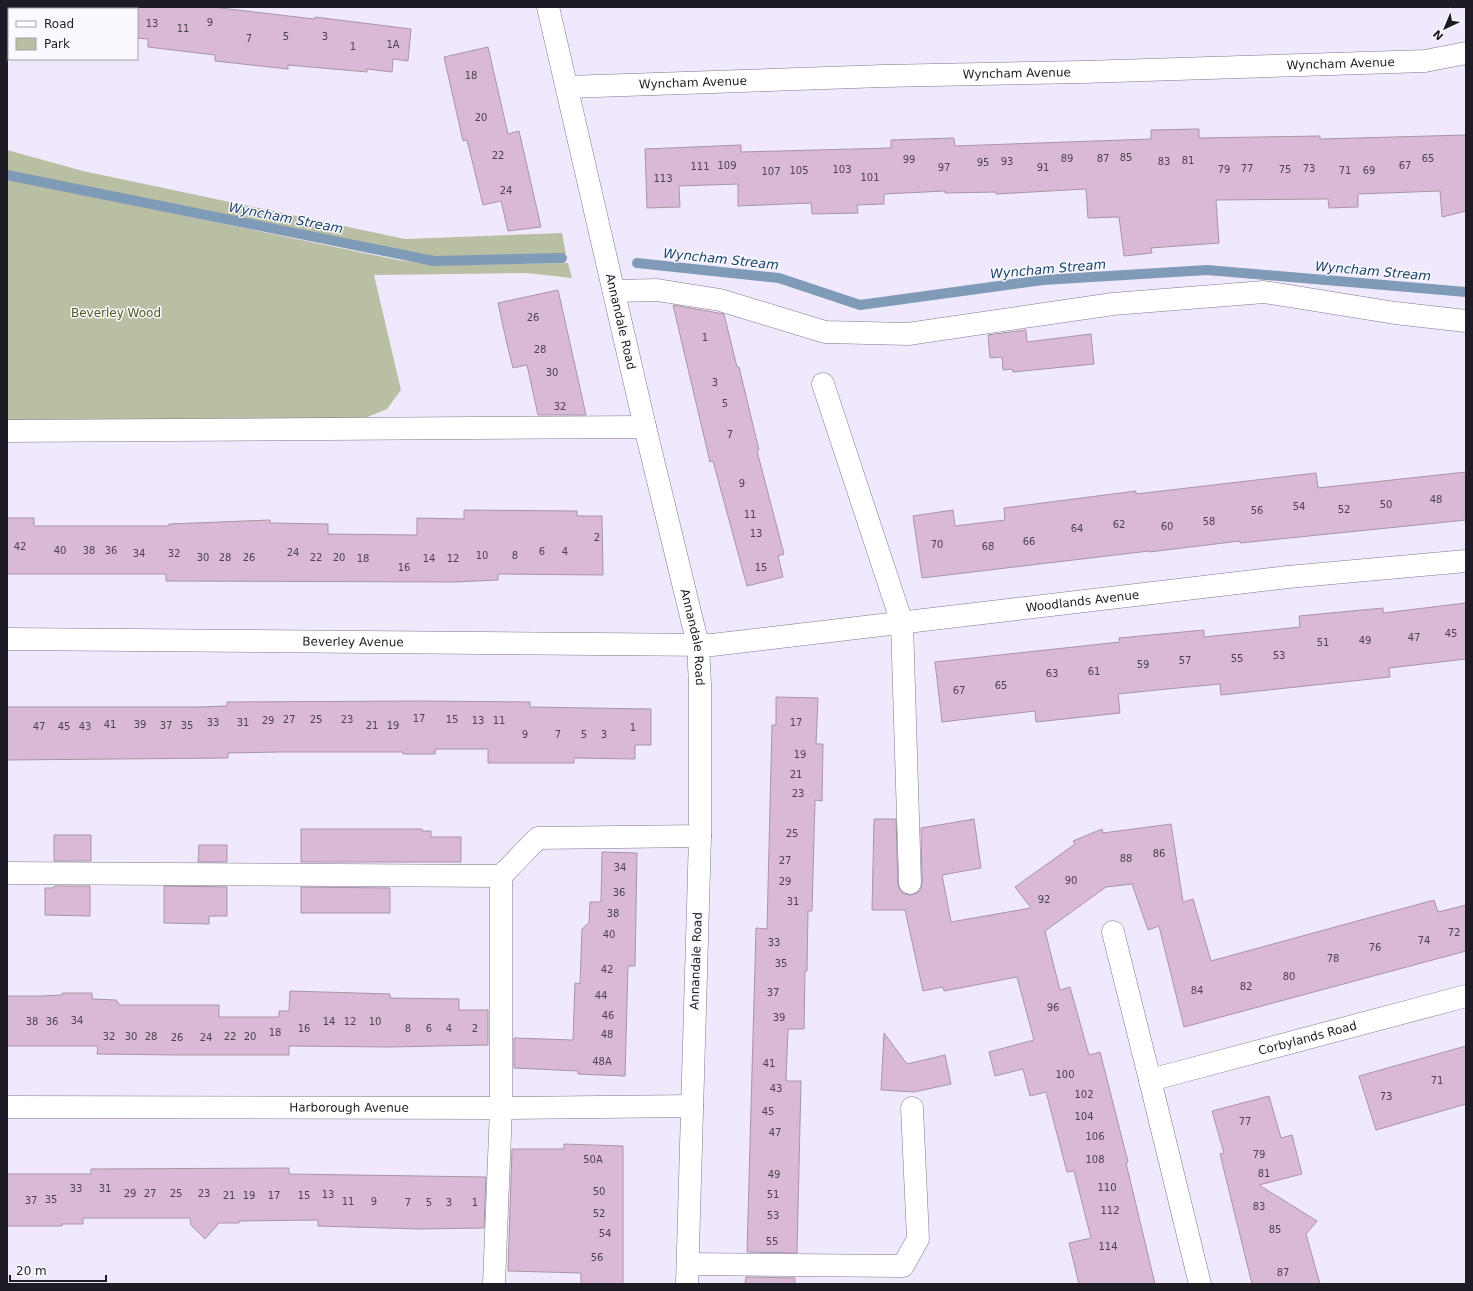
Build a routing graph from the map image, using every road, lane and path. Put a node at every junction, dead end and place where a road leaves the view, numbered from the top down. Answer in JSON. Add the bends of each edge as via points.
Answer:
{"nodes":[{"id":1,"x":548,"y":7,"type":"edge"},
{"id":2,"x":1466,"y":52,"type":"edge"},
{"id":3,"x":567,"y":87,"type":"junction"},
{"id":4,"x":612,"y":287,"type":"junction"},
{"id":5,"x":1466,"y":321,"type":"edge"},
{"id":6,"x":823,"y":384,"type":"dead end"},
{"id":7,"x":645,"y":428,"type":"junction"},
{"id":8,"x":7,"y":431,"type":"edge"},
{"id":9,"x":1466,"y":561,"type":"edge"},
{"id":10,"x":902,"y":623,"type":"junction"},
{"id":11,"x":7,"y":638,"type":"edge"},
{"id":12,"x":698,"y":645,"type":"junction"},
{"id":13,"x":700,"y":836,"type":"junction"},
{"id":14,"x":7,"y":873,"type":"edge"},
{"id":15,"x":501,"y":876,"type":"junction"},
{"id":16,"x":910,"y":883,"type":"dead end"},
{"id":17,"x":1114,"y":932,"type":"dead end"},
{"id":18,"x":1466,"y":996,"type":"edge"},
{"id":19,"x":1150,"y":1080,"type":"junction"},
{"id":20,"x":692,"y":1106,"type":"junction"},
{"id":21,"x":7,"y":1107,"type":"edge"},
{"id":22,"x":501,"y":1108,"type":"junction"},
{"id":23,"x":912,"y":1108,"type":"dead end"},
{"id":24,"x":687,"y":1274,"type":"edge"},
{"id":25,"x":494,"y":1284,"type":"edge"},
{"id":26,"x":1200,"y":1284,"type":"edge"}],
"edges":[{"from":1,"to":3,"type":"street","name":"Annandale Road"},
{"from":2,"to":3,"type":"street","name":"Wyncham Avenue","via":[[1425,61]]},
{"from":3,"to":4,"type":"street","name":"Annandale Road"},
{"from":4,"to":5,"type":"street","via":[[657,290],[720,300],[825,332],[908,334],[1113,304],[1264,292],[1395,313]]},
{"from":4,"to":7,"type":"street","name":"Annandale Road"},
{"from":6,"to":10,"type":"street"},
{"from":7,"to":8,"type":"street"},
{"from":7,"to":12,"type":"street","name":"Annandale Road"},
{"from":9,"to":10,"type":"street","name":"Woodlands Avenue","via":[[1288,577]]},
{"from":10,"to":12,"type":"street","name":"Woodlands Avenue"},
{"from":10,"to":16,"type":"street"},
{"from":11,"to":12,"type":"street","name":"Beverley Avenue"},
{"from":12,"to":13,"type":"street","name":"Annandale Road"},
{"from":13,"to":15,"type":"street","via":[[538,838]]},
{"from":13,"to":20,"type":"street","name":"Annandale Road"},
{"from":14,"to":15,"type":"street"},
{"from":15,"to":22,"type":"street"},
{"from":17,"to":19,"type":"street"},
{"from":18,"to":19,"type":"street","name":"Corbylands Road"},
{"from":19,"to":26,"type":"street"},
{"from":20,"to":22,"type":"street","name":"Harborough Avenue"},
{"from":20,"to":24,"type":"street","name":"Annandale Road"},
{"from":21,"to":22,"type":"street","name":"Harborough Avenue"},
{"from":22,"to":25,"type":"street"},
{"from":23,"to":24,"type":"street","via":[[918,1239],[903,1266]]}]}
